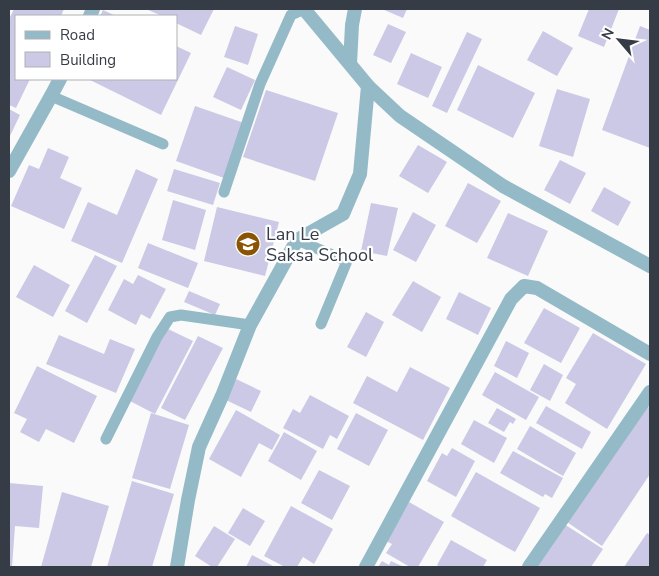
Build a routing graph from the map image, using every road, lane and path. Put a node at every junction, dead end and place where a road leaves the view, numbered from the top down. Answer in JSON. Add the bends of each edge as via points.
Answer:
{"nodes":[{"id":1,"x":304,"y":9,"type":"edge"},
{"id":2,"x":354,"y":9,"type":"edge"},
{"id":3,"x":350,"y":64,"type":"junction"},
{"id":4,"x":59,"y":80,"type":"edge"},
{"id":5,"x":368,"y":86,"type":"junction"},
{"id":6,"x":51,"y":96,"type":"junction"},
{"id":7,"x":164,"y":144,"type":"dead end"},
{"id":8,"x":9,"y":171,"type":"edge"},
{"id":9,"x":224,"y":192,"type":"dead end"},
{"id":10,"x":297,"y":240,"type":"junction"},
{"id":11,"x":650,"y":266,"type":"edge"},
{"id":12,"x":321,"y":324,"type":"dead end"},
{"id":13,"x":250,"y":325,"type":"junction"},
{"id":14,"x":650,"y":354,"type":"edge"},
{"id":15,"x":650,"y":395,"type":"edge"},
{"id":16,"x":106,"y":439,"type":"dead end"},
{"id":17,"x":176,"y":567,"type":"edge"},
{"id":18,"x":366,"y":567,"type":"edge"},
{"id":19,"x":529,"y":567,"type":"edge"}],
"edges":[{"from":1,"to":3,"type":"street"},
{"from":1,"to":9,"type":"lane","via":[[291,15],[260,84]]},
{"from":2,"to":3,"type":"street"},
{"from":3,"to":5,"type":"street"},
{"from":4,"to":6,"type":"street"},
{"from":5,"to":10,"type":"street","via":[[360,174],[343,214]]},
{"from":5,"to":11,"type":"street","via":[[400,116],[503,186]]},
{"from":6,"to":7,"type":"lane"},
{"from":6,"to":8,"type":"street"},
{"from":10,"to":12,"type":"lane","via":[[347,261]]},
{"from":10,"to":13,"type":"street"},
{"from":13,"to":16,"type":"lane","via":[[181,315],[170,317]]},
{"from":13,"to":17,"type":"street","via":[[200,447]]},
{"from":14,"to":18,"type":"street","via":[[537,288],[524,286],[511,299]]},
{"from":15,"to":19,"type":"street"}]}
